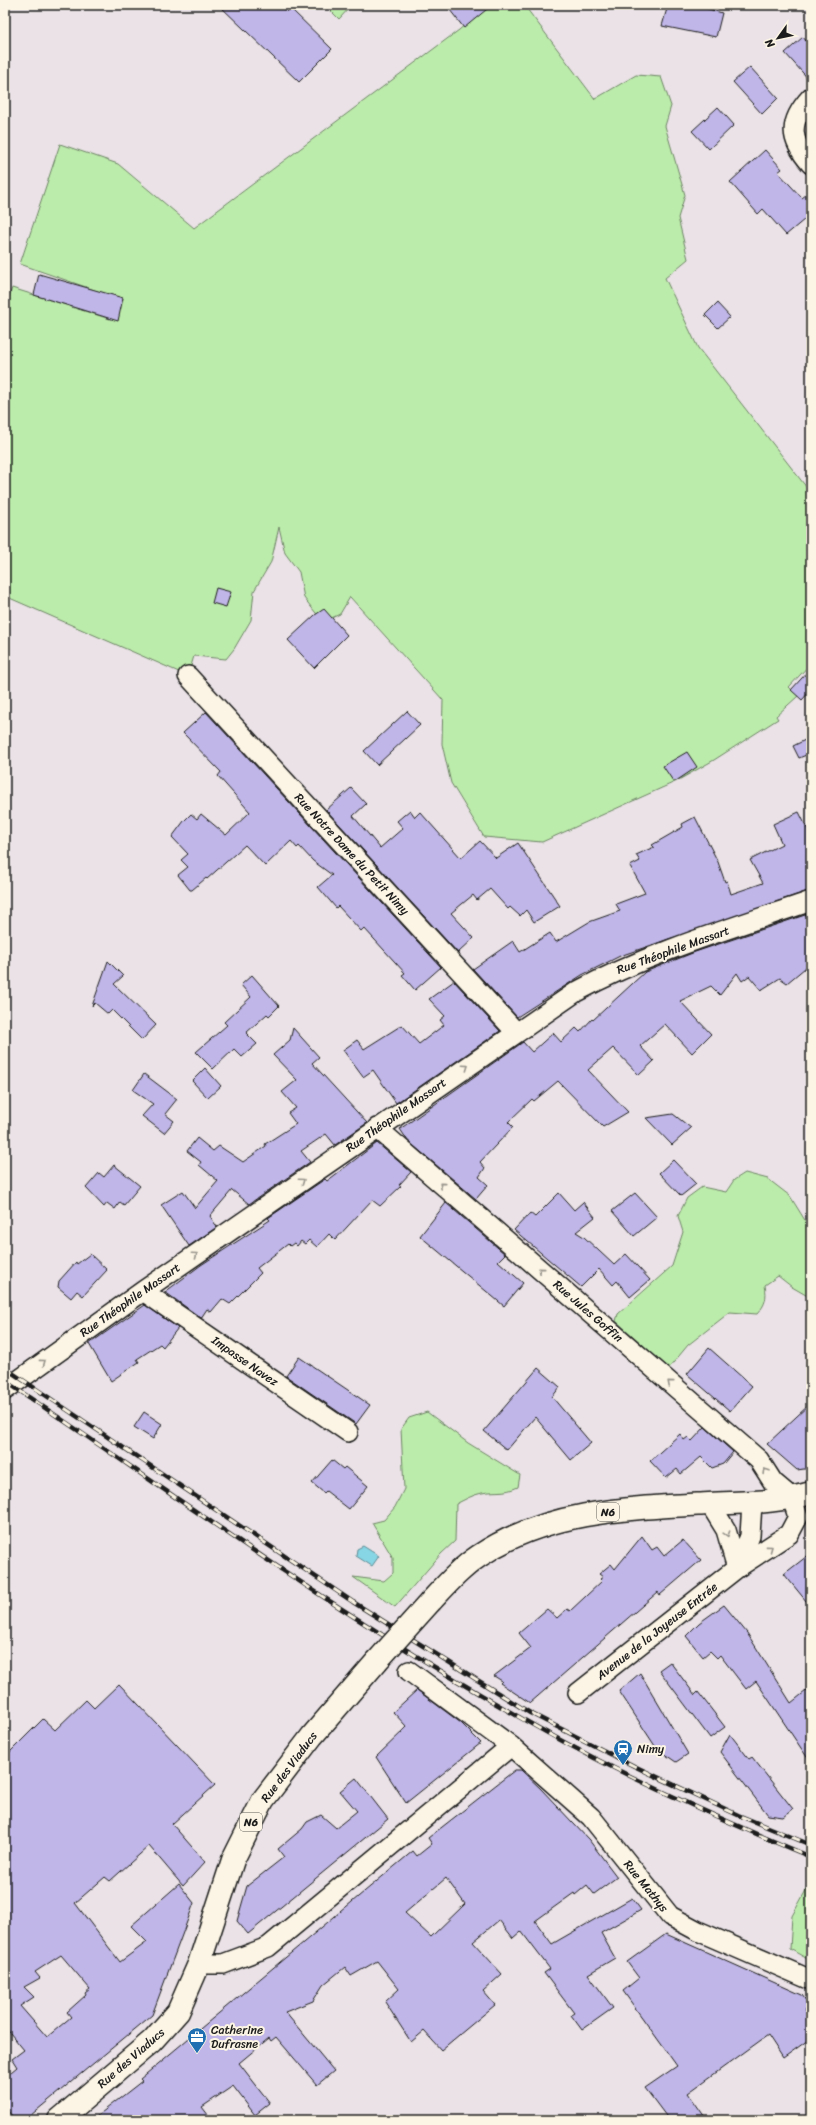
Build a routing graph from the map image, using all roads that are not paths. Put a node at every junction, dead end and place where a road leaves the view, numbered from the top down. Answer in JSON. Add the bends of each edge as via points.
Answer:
{"nodes":[{"id":1,"x":811,"y":97,"type":"edge"},
{"id":2,"x":811,"y":164,"type":"edge"},
{"id":3,"x":188,"y":676,"type":"dead end"},
{"id":4,"x":811,"y":900,"type":"edge"},
{"id":5,"x":516,"y":1032,"type":"junction"},
{"id":6,"x":377,"y":1128,"type":"junction"},
{"id":7,"x":143,"y":1291,"type":"junction"},
{"id":8,"x":8,"y":1388,"type":"edge"},
{"id":9,"x":348,"y":1432,"type":"dead end"},
{"id":10,"x":802,"y":1496,"type":"edge"},
{"id":11,"x":752,"y":1503,"type":"junction"},
{"id":12,"x":710,"y":1504,"type":"junction"},
{"id":13,"x":737,"y":1568,"type":"junction"},
{"id":14,"x":409,"y":1671,"type":"dead end"},
{"id":15,"x":578,"y":1693,"type":"dead end"},
{"id":16,"x":512,"y":1746,"type":"junction"},
{"id":17,"x":199,"y":1964,"type":"junction"},
{"id":18,"x":811,"y":1980,"type":"edge"},
{"id":19,"x":59,"y":2120,"type":"edge"}],
"edges":[{"from":1,"to":2,"type":"street","via":[[800,109],[794,122],[794,136],[801,152]]},
{"from":3,"to":5,"type":"street","name":"Rue Notre Dame du Petit Nimy"},
{"from":4,"to":5,"type":"street","name":"Rue Théophile Massart","via":[[614,972],[576,992]]},
{"from":6,"to":5,"type":"street","name":"Rue Théophile Massart","one_way":true},
{"from":7,"to":6,"type":"street","name":"Rue Théophile Massart","one_way":true},
{"from":10,"to":6,"type":"street","name":"Rue Jules Goffin","one_way":true,"via":[[773,1482],[759,1460]]},
{"from":8,"to":7,"type":"street","name":"Rue Théophile Massart","one_way":true},
{"from":7,"to":9,"type":"street","name":"Impasse Navez"},
{"from":10,"to":11,"type":"main road","number":"N6"},
{"from":13,"to":10,"type":"street","name":"Avenue de la Joyeuse Entrée","one_way":true,"via":[[789,1534],[798,1517]]},
{"from":11,"to":12,"type":"main road","number":"N6"},
{"from":11,"to":13,"type":"street","name":"Avenue de la Joyeuse Entrée","via":[[750,1536]]},
{"from":12,"to":13,"type":"street","one_way":true,"via":[[726,1530]]},
{"from":12,"to":17,"type":"main road","name":"Rue des Viaducs","number":"N6","bridge":true,"via":[[620,1510],[552,1522],[501,1542],[478,1556],[455,1575],[312,1736],[263,1800],[233,1860]]},
{"from":13,"to":15,"type":"street","name":"Avenue de la Joyeuse Entrée"},
{"from":14,"to":16,"type":"street","name":"Rue Mathys"},
{"from":16,"to":17,"type":"street","via":[[268,1947],[223,1964]]},
{"from":16,"to":18,"type":"street","name":"Rue Mathys","via":[[591,1817],[670,1916],[698,1931]]},
{"from":17,"to":19,"type":"main road","name":"Rue des Viaducs","number":"N6","via":[[178,2012],[166,2027]]}]}
